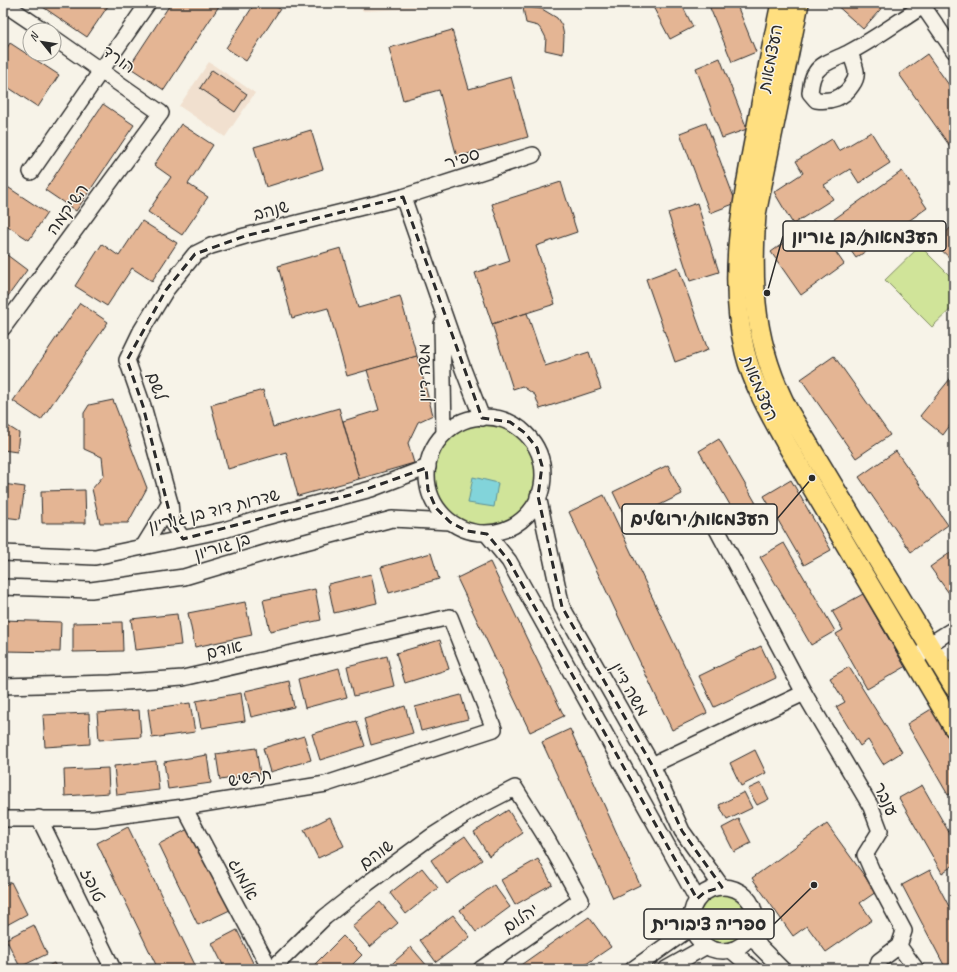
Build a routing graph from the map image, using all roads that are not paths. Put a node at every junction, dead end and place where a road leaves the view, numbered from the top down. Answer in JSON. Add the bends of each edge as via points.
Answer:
{"nodes":[{"id":1,"x":3,"y":3,"type":"edge"},
{"id":2,"x":148,"y":3,"type":"edge"},
{"id":3,"x":781,"y":3,"type":"edge"},
{"id":4,"x":799,"y":3,"type":"edge"},
{"id":5,"x":31,"y":22,"type":"edge"},
{"id":6,"x":62,"y":43,"type":"edge"},
{"id":7,"x":954,"y":51,"type":"edge"},
{"id":8,"x":850,"y":53,"type":"dead end"},
{"id":9,"x":102,"y":70,"type":"junction"},
{"id":10,"x":161,"y":112,"type":"joint"},
{"id":11,"x":533,"y":155,"type":"dead end"},
{"id":12,"x":31,"y":172,"type":"dead end"},
{"id":13,"x":403,"y":197,"type":"junction"},
{"id":14,"x":166,"y":290,"type":"joint"},
{"id":15,"x":442,"y":311,"type":"junction"},
{"id":16,"x":3,"y":328,"type":"edge"},
{"id":17,"x":482,"y":418,"type":"junction"},
{"id":18,"x":444,"y":434,"type":"junction"},
{"id":19,"x":428,"y":467,"type":"junction"},
{"id":20,"x":538,"y":496,"type":"junction"},
{"id":21,"x":170,"y":503,"type":"junction"},
{"id":22,"x":712,"y":520,"type":"dead end"},
{"id":23,"x":450,"y":522,"type":"junction"},
{"id":24,"x":486,"y":534,"type":"junction"},
{"id":25,"x":183,"y":539,"type":"junction"},
{"id":26,"x":143,"y":547,"type":"junction"},
{"id":27,"x":3,"y":553,"type":"edge"},
{"id":28,"x":3,"y":587,"type":"edge"},
{"id":29,"x":954,"y":629,"type":"edge"},
{"id":30,"x":954,"y":648,"type":"edge"},
{"id":31,"x":933,"y":652,"type":"junction"},
{"id":32,"x":915,"y":663,"type":"junction"},
{"id":33,"x":3,"y":686,"type":"edge"},
{"id":34,"x":954,"y":687,"type":"edge"},
{"id":35,"x":804,"y":693,"type":"junction"},
{"id":36,"x":954,"y":728,"type":"edge"},
{"id":37,"x":494,"y":729,"type":"joint"},
{"id":38,"x":652,"y":765,"type":"junction"},
{"id":39,"x":184,"y":807,"type":"junction"},
{"id":40,"x":39,"y":818,"type":"junction"},
{"id":41,"x":3,"y":819,"type":"edge"},
{"id":42,"x":722,"y":887,"type":"junction"},
{"id":43,"x":697,"y":899,"type":"junction"},
{"id":44,"x":581,"y":900,"type":"joint"},
{"id":45,"x":692,"y":927,"type":"junction"},
{"id":46,"x":752,"y":934,"type":"junction"},
{"id":47,"x":705,"y":946,"type":"junction"},
{"id":48,"x":899,"y":946,"type":"junction"},
{"id":49,"x":731,"y":950,"type":"junction"},
{"id":50,"x":113,"y":969,"type":"edge"},
{"id":51,"x":271,"y":969,"type":"edge"},
{"id":52,"x":481,"y":969,"type":"edge"},
{"id":53,"x":633,"y":969,"type":"edge"},
{"id":54,"x":666,"y":969,"type":"edge"},
{"id":55,"x":754,"y":969,"type":"edge"},
{"id":56,"x":782,"y":969,"type":"edge"},
{"id":57,"x":877,"y":969,"type":"edge"},
{"id":58,"x":916,"y":969,"type":"edge"}],
"edges":[{"from":1,"to":5,"type":"street"},
{"from":2,"to":9,"type":"street"},
{"from":3,"to":32,"type":"main road","name":"העצמאות","via":[[748,170],[738,239],[736,281],[742,341],[752,374],[773,419]]},
{"from":4,"to":31,"type":"main road","name":"העצמאות","via":[[756,214],[754,288],[760,333],[772,376],[789,412]]},
{"from":6,"to":9,"type":"street","name":"הורד"},
{"from":7,"to":8,"type":"street","via":[[923,6]]},
{"from":9,"to":10,"type":"street","name":"הורד"},
{"from":9,"to":12,"type":"street"},
{"from":10,"to":16,"type":"street","name":"השיקמה"},
{"from":11,"to":13,"type":"street","name":"ספיר"},
{"from":13,"to":14,"type":"street","name":"שנהב","via":[[212,246],[195,254]]},
{"from":13,"to":15,"type":"street","name":"משה דיין"},
{"from":14,"to":21,"type":"street","name":"לשם","via":[[127,360],[144,406]]},
{"from":15,"to":17,"type":"street","name":"משה דיין"},
{"from":15,"to":18,"type":"street","name":"משה דיין"},
{"from":17,"to":18,"type":"street","via":[[473,418],[456,425]]},
{"from":17,"to":20,"type":"street","via":[[492,417],[510,422],[526,433],[537,448],[542,466],[542,486]]},
{"from":18,"to":19,"type":"street","via":[[431,453]]},
{"from":19,"to":23,"type":"street","via":[[428,490],[436,508]]},
{"from":19,"to":25,"type":"street","name":"שדרות דוד בן גוריון","via":[[357,493]]},
{"from":20,"to":24,"type":"street","via":[[523,520],[506,530]]},
{"from":20,"to":38,"type":"street","name":"משה דיין","via":[[562,607]]},
{"from":21,"to":25,"type":"street","name":"לשם","via":[[172,523]]},
{"from":21,"to":26,"type":"street"},
{"from":22,"to":35,"type":"street","name":"ענבר"},
{"from":23,"to":24,"type":"street","via":[[467,531]]},
{"from":23,"to":28,"type":"street","name":"בן גוריון","via":[[392,519],[184,577],[91,590]]},
{"from":24,"to":43,"type":"street","via":[[508,561]]},
{"from":25,"to":26,"type":"street","name":"שדרות דוד בן גוריון"},
{"from":26,"to":27,"type":"street","name":"שדרות דוד בן גוריון","via":[[95,557]]},
{"from":29,"to":31,"type":"street"},
{"from":30,"to":31,"type":"street"},
{"from":31,"to":32,"type":"street","via":[[919,655]]},
{"from":31,"to":34,"type":"main road","name":"העצמאות"},
{"from":32,"to":36,"type":"main road","name":"העצמאות"},
{"from":33,"to":37,"type":"street","name":"אודם","via":[[182,678],[450,617]]},
{"from":35,"to":38,"type":"street"},
{"from":35,"to":48,"type":"street","name":"ענבר","via":[[872,807],[880,831],[865,854],[904,931]]},
{"from":37,"to":39,"type":"street","name":"תרשיש","via":[[326,784]]},
{"from":38,"to":42,"type":"street","name":"משה דיין","via":[[682,831]]},
{"from":39,"to":40,"type":"street","name":"תרשיש","via":[[94,819]]},
{"from":39,"to":51,"type":"street","name":"אלמוג"},
{"from":40,"to":41,"type":"street","name":"תרשיש"},
{"from":40,"to":50,"type":"street","name":"טופז"},
{"from":42,"to":43,"type":"street","via":[[705,892]]},
{"from":42,"to":46,"type":"street","via":[[736,889],[751,903],[755,913]]},
{"from":43,"to":45,"type":"street","via":[[690,919]]},
{"from":44,"to":51,"type":"street","name":"שוהם","via":[[516,788],[478,807],[432,836],[368,883],[325,917]]},
{"from":44,"to":52,"type":"street","name":"יהלום"},
{"from":45,"to":47,"type":"street","via":[[697,939]]},
{"from":45,"to":53,"type":"street"},
{"from":46,"to":49,"type":"street","via":[[745,943]]},
{"from":46,"to":56,"type":"street","via":[[760,947]]},
{"from":47,"to":49,"type":"street","via":[[715,951]]},
{"from":47,"to":54,"type":"street"},
{"from":48,"to":57,"type":"street","via":[[878,961]]},
{"from":48,"to":58,"type":"street"},
{"from":49,"to":55,"type":"street"}]}
